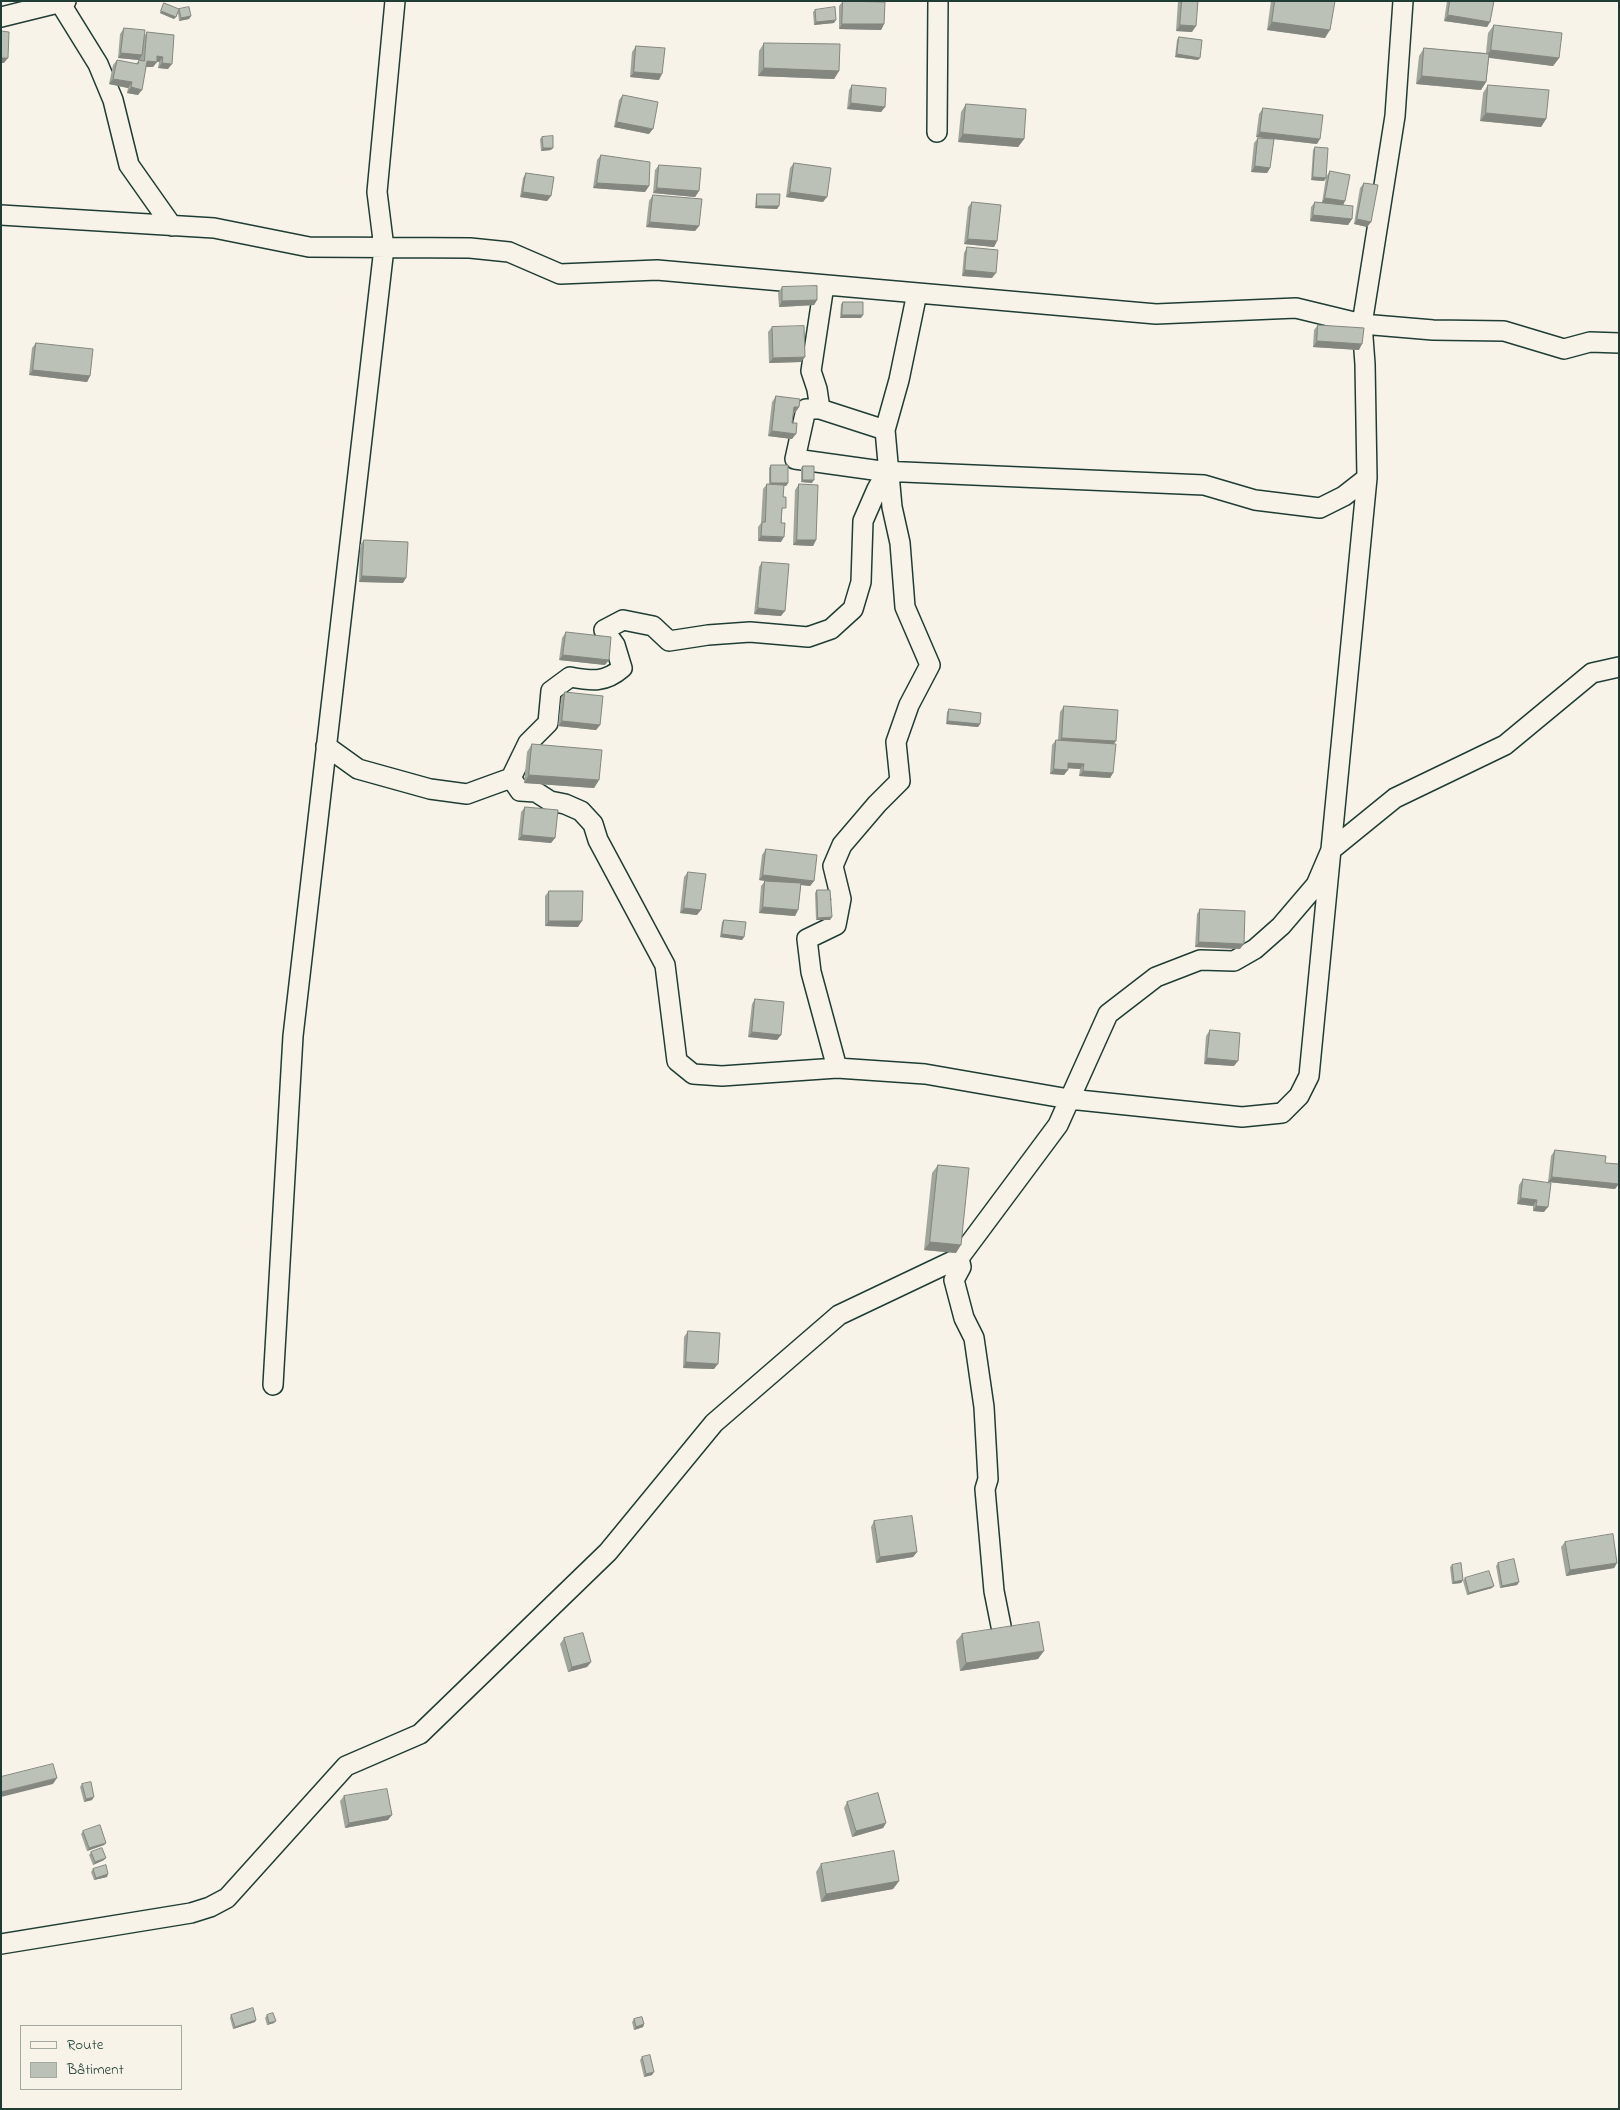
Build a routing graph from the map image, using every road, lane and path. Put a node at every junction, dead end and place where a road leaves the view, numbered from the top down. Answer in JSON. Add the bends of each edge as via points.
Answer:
{"nodes":[{"id":1,"x":395,"y":1,"type":"edge"},
{"id":2,"x":938,"y":1,"type":"edge"},
{"id":3,"x":1403,"y":1,"type":"edge"},
{"id":4,"x":62,"y":2,"type":"edge"},
{"id":5,"x":1,"y":17,"type":"edge"},
{"id":6,"x":937,"y":132,"type":"dead end"},
{"id":7,"x":1,"y":215,"type":"edge"},
{"id":8,"x":172,"y":226,"type":"junction"},
{"id":9,"x":384,"y":248,"type":"junction"},
{"id":10,"x":824,"y":285,"type":"junction"},
{"id":11,"x":917,"y":293,"type":"junction"},
{"id":12,"x":1362,"y":324,"type":"junction"},
{"id":13,"x":1619,"y":342,"type":"edge"},
{"id":14,"x":820,"y":409,"type":"junction"},
{"id":15,"x":885,"y":430,"type":"junction"},
{"id":16,"x":888,"y":471,"type":"junction"},
{"id":17,"x":1367,"y":478,"type":"junction"},
{"id":18,"x":1619,"y":667,"type":"edge"},
{"id":19,"x":326,"y":746,"type":"junction"},
{"id":20,"x":511,"y":778,"type":"junction"},
{"id":21,"x":1331,"y":850,"type":"junction"},
{"id":22,"x":837,"y":1068,"type":"junction"},
{"id":23,"x":1069,"y":1099,"type":"junction"},
{"id":24,"x":959,"y":1258,"type":"junction"},
{"id":25,"x":273,"y":1385,"type":"dead end"},
{"id":26,"x":1001,"y":1626,"type":"edge"},
{"id":27,"x":1,"y":1944,"type":"edge"}],
"edges":[{"from":1,"to":9,"type":"street","via":[[377,192]]},
{"from":2,"to":6,"type":"street"},
{"from":3,"to":12,"type":"street","via":[[1395,116]]},
{"from":4,"to":5,"type":"street"},
{"from":4,"to":8,"type":"street","via":[[98,64],[113,100],[129,165]]},
{"from":7,"to":8,"type":"street"},
{"from":8,"to":9,"type":"street","via":[[214,228],[309,246]]},
{"from":9,"to":10,"type":"street","via":[[470,248],[509,252],[560,274],[657,270]]},
{"from":9,"to":19,"type":"street"},
{"from":10,"to":11,"type":"street"},
{"from":10,"to":14,"type":"street","via":[[811,372]]},
{"from":11,"to":12,"type":"street","via":[[1156,314],[1296,308]]},
{"from":11,"to":15,"type":"street"},
{"from":12,"to":13,"type":"street","via":[[1504,331],[1564,350],[1590,342]]},
{"from":12,"to":17,"type":"street"},
{"from":14,"to":15,"type":"street"},
{"from":14,"to":16,"type":"street","via":[[806,409],[795,459]]},
{"from":15,"to":16,"type":"street"},
{"from":16,"to":17,"type":"street","via":[[1204,485],[1255,500],[1320,508],[1344,496]]},
{"from":16,"to":20,"type":"street","via":[[863,521],[861,582],[853,609],[831,629],[808,637],[750,632],[669,641],[653,626],[623,620],[604,630],[615,645],[622,668],[610,678],[570,677],[551,691],[548,723],[528,743]]},
{"from":16,"to":22,"type":"street","via":[[900,543],[905,607],[930,665],[909,705],[896,742],[900,781],[842,845],[833,866],[841,899],[836,925],[807,939],[811,972]]},
{"from":17,"to":21,"type":"street"},
{"from":18,"to":21,"type":"street","via":[[1592,673],[1505,745],[1395,798]]},
{"from":19,"to":20,"type":"street","via":[[358,769],[430,789],[467,794]]},
{"from":19,"to":25,"type":"street","via":[[293,1036]]},
{"from":20,"to":22,"type":"street","via":[[520,791],[536,792],[550,801],[581,811],[592,824],[665,965],[677,1061],[693,1074],[722,1076]]},
{"from":21,"to":23,"type":"street","via":[[1316,885],[1281,926],[1255,948],[1234,961],[1200,960],[1156,978],[1108,1014]]},
{"from":21,"to":23,"type":"street","via":[[1309,1076],[1299,1096],[1282,1113],[1242,1117]]},
{"from":22,"to":23,"type":"street","via":[[925,1074]]},
{"from":23,"to":24,"type":"street","via":[[1058,1125]]},
{"from":24,"to":26,"type":"street","via":[[961,1267],[954,1280],[964,1318],[974,1338],[981,1380],[988,1479],[985,1489],[994,1591]]},
{"from":24,"to":27,"type":"street","via":[[838,1315],[714,1423],[608,1552],[420,1734],[346,1766],[227,1898],[191,1914]]}]}
